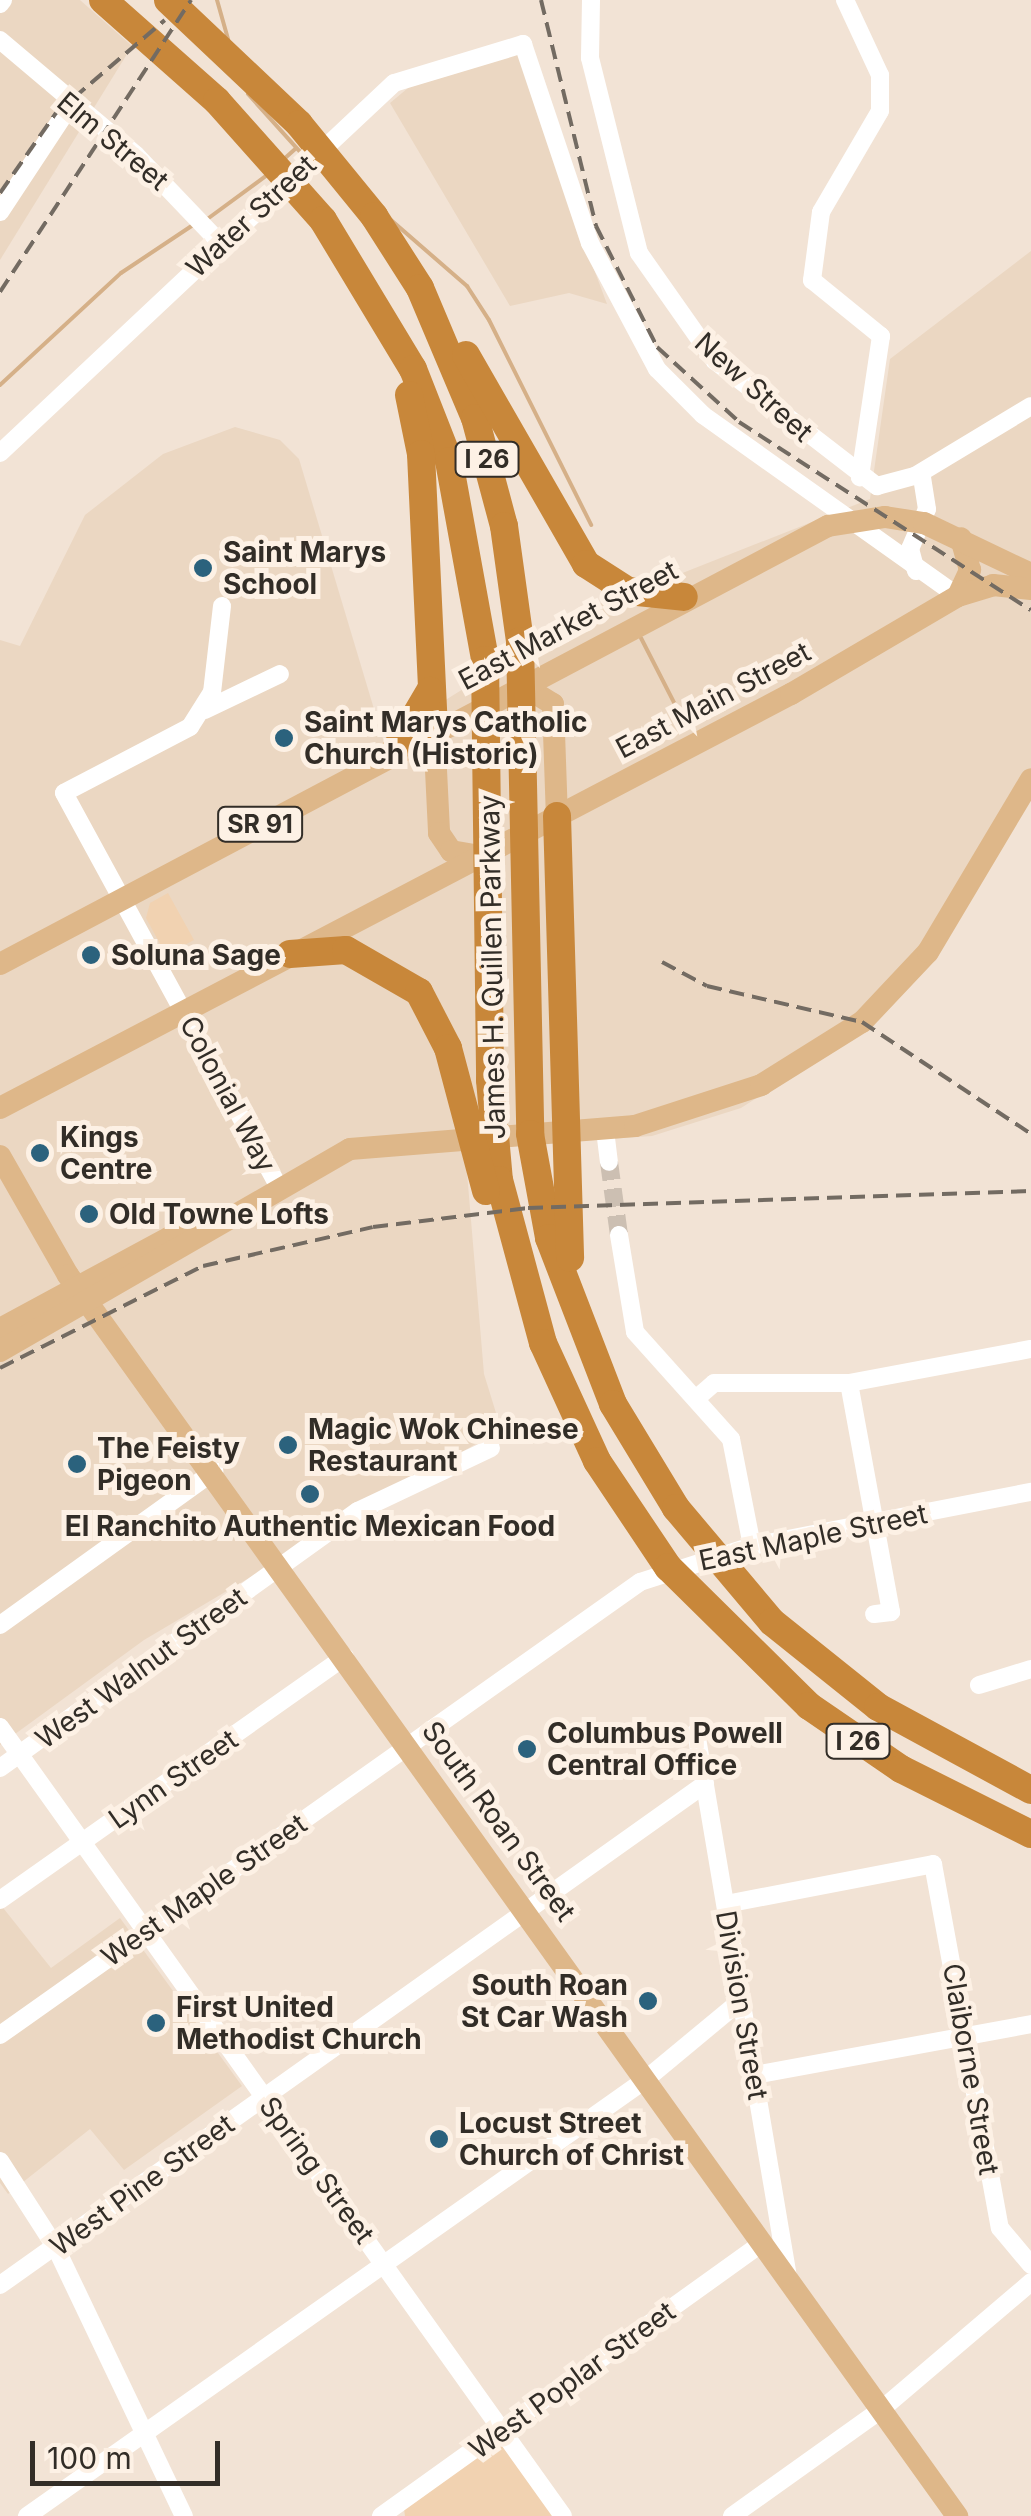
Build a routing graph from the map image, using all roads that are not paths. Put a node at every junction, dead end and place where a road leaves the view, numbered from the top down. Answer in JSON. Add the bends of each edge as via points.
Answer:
{"nodes":[{"id":1,"x":103,"y":0,"type":"edge"},
{"id":2,"x":168,"y":0,"type":"edge"},
{"id":3,"x":591,"y":0,"type":"edge"},
{"id":4,"x":845,"y":0,"type":"edge"},
{"id":5,"x":0,"y":40,"type":"edge"},
{"id":6,"x":70,"y":106,"type":"junction"},
{"id":7,"x":0,"y":212,"type":"edge"},
{"id":8,"x":216,"y":239,"type":"junction"},
{"id":9,"x":420,"y":288,"type":"junction"},
{"id":10,"x":392,"y":336,"type":"junction"},
{"id":11,"x":1031,"y":406,"type":"edge"},
{"id":12,"x":0,"y":452,"type":"edge"},
{"id":13,"x":918,"y":475,"type":"junction"},
{"id":14,"x":860,"y":477,"type":"junction"},
{"id":15,"x":852,"y":519,"type":"junction"},
{"id":16,"x":924,"y":523,"type":"junction"},
{"id":17,"x":961,"y":538,"type":"junction"},
{"id":18,"x":916,"y":573,"type":"junction"},
{"id":19,"x":1031,"y":574,"type":"edge"},
{"id":20,"x":1031,"y":589,"type":"edge"},
{"id":21,"x":684,"y":596,"type":"junction"},
{"id":22,"x":958,"y":596,"type":"junction"},
{"id":23,"x":222,"y":606,"type":"dead end"},
{"id":24,"x":280,"y":674,"type":"dead end"},
{"id":25,"x":518,"y":683,"type":"junction"},
{"id":26,"x":432,"y":685,"type":"junction"},
{"id":27,"x":205,"y":710,"type":"junction"},
{"id":28,"x":434,"y":730,"type":"junction"},
{"id":29,"x":394,"y":752,"type":"junction"},
{"id":30,"x":1031,"y":779,"type":"edge"},
{"id":31,"x":557,"y":816,"type":"junction"},
{"id":32,"x":479,"y":856,"type":"junction"},
{"id":33,"x":123,"y":898,"type":"junction"},
{"id":34,"x":290,"y":954,"type":"junction"},
{"id":35,"x":0,"y":964,"type":"edge"},
{"id":36,"x":183,"y":1010,"type":"junction"},
{"id":37,"x":0,"y":1108,"type":"edge"},
{"id":38,"x":605,"y":1130,"type":"junction"},
{"id":39,"x":0,"y":1156,"type":"edge"},
{"id":40,"x":609,"y":1162,"type":"tunnel mouth"},
{"id":41,"x":277,"y":1184,"type":"junction"},
{"id":42,"x":619,"y":1235,"type":"tunnel mouth"},
{"id":43,"x":568,"y":1276,"type":"junction"},
{"id":44,"x":522,"y":1278,"type":"junction"},
{"id":45,"x":82,"y":1293,"type":"junction"},
{"id":46,"x":0,"y":1329,"type":"edge"},
{"id":47,"x":1031,"y":1349,"type":"edge"},
{"id":48,"x":0,"y":1350,"type":"edge"},
{"id":49,"x":849,"y":1383,"type":"junction"},
{"id":50,"x":698,"y":1396,"type":"junction"},
{"id":51,"x":492,"y":1448,"type":"dead end"},
{"id":52,"x":214,"y":1470,"type":"junction"},
{"id":53,"x":1031,"y":1492,"type":"edge"},
{"id":54,"x":877,"y":1523,"type":"junction"},
{"id":55,"x":752,"y":1546,"type":"junction"},
{"id":56,"x":282,"y":1566,"type":"junction"},
{"id":57,"x":874,"y":1614,"type":"dead end"},
{"id":58,"x":0,"y":1625,"type":"edge"},
{"id":59,"x":346,"y":1656,"type":"junction"},
{"id":60,"x":1031,"y":1669,"type":"edge"},
{"id":61,"x":980,"y":1685,"type":"dead end"},
{"id":62,"x":0,"y":1727,"type":"edge"},
{"id":63,"x":696,"y":1732,"type":"dead end"},
{"id":64,"x":408,"y":1746,"type":"junction"},
{"id":65,"x":20,"y":1754,"type":"junction"},
{"id":66,"x":0,"y":1768,"type":"edge"},
{"id":67,"x":705,"y":1784,"type":"junction"},
{"id":68,"x":1031,"y":1790,"type":"edge"},
{"id":69,"x":1031,"y":1834,"type":"edge"},
{"id":70,"x":84,"y":1842,"type":"junction"},
{"id":71,"x":0,"y":1900,"type":"edge"},
{"id":72,"x":726,"y":1904,"type":"junction"},
{"id":73,"x":528,"y":1911,"type":"junction"},
{"id":74,"x":147,"y":1931,"type":"junction"},
{"id":75,"x":739,"y":2002,"type":"junction"},
{"id":76,"x":1031,"y":2024,"type":"edge"},
{"id":77,"x":0,"y":2034,"type":"edge"},
{"id":78,"x":964,"y":2036,"type":"junction"},
{"id":79,"x":754,"y":2075,"type":"junction"},
{"id":80,"x":645,"y":2080,"type":"junction"},
{"id":81,"x":264,"y":2097,"type":"junction"},
{"id":82,"x":0,"y":2161,"type":"edge"},
{"id":83,"x":763,"y":2243,"type":"junction"},
{"id":84,"x":56,"y":2248,"type":"junction"},
{"id":85,"x":385,"y":2264,"type":"junction"},
{"id":86,"x":1031,"y":2265,"type":"edge"},
{"id":87,"x":788,"y":2278,"type":"junction"},
{"id":88,"x":1031,"y":2282,"type":"edge"},
{"id":89,"x":0,"y":2285,"type":"edge"},
{"id":90,"x":882,"y":2410,"type":"junction"},
{"id":91,"x":504,"y":2430,"type":"junction"},
{"id":92,"x":145,"y":2434,"type":"junction"},
{"id":93,"x":390,"y":2513,"type":"edge"},
{"id":94,"x":27,"y":2516,"type":"edge"},
{"id":95,"x":184,"y":2516,"type":"edge"},
{"id":96,"x":563,"y":2516,"type":"edge"},
{"id":97,"x":732,"y":2516,"type":"edge"},
{"id":98,"x":958,"y":2516,"type":"edge"}],
"edges":[{"from":1,"to":10,"type":"highway","name":"James H. Quillen Parkway","number":"I 26","via":[[229,112],[323,220]]},
{"from":2,"to":9,"type":"highway","name":"James H. Quillen Parkway","number":"I 26","via":[[354,188]]},
{"from":3,"to":14,"type":"street","name":"New Street","via":[[599,105],[656,289],[715,360]]},
{"from":4,"to":14,"type":"street","via":[[880,75],[880,111],[821,212],[812,280],[881,336]]},
{"from":5,"to":6,"type":"street","name":"Elm Street"},
{"from":6,"to":7,"type":"street"},
{"from":6,"to":8,"type":"street","name":"Elm Street","via":[[183,201]]},
{"from":8,"to":12,"type":"street","name":"Water Street"},
{"from":8,"to":15,"type":"street","name":"Water Street","via":[[394,83],[508,43],[532,53],[590,243],[657,370],[703,415]]},
{"from":9,"to":21,"type":"highway","via":[[586,564],[628,591]]},
{"from":9,"to":43,"type":"highway","name":"James H. Quillen Parkway","number":"I 26","via":[[488,461],[520,640],[528,1072],[538,1188]]},
{"from":10,"to":26,"type":"highway","via":[[421,454]]},
{"from":10,"to":44,"type":"highway","name":"James H. Quillen Parkway","number":"I 26","via":[[448,461],[485,660],[490,1080]]},
{"from":11,"to":13,"type":"street"},
{"from":13,"to":14,"type":"street","via":[[877,486]]},
{"from":13,"to":16,"type":"street"},
{"from":15,"to":16,"type":"main road","number":"SR 91"},
{"from":15,"to":18,"type":"street"},
{"from":15,"to":21,"type":"main road","name":"East Market Street","number":"SR 91"},
{"from":16,"to":17,"type":"main road","number":"SR 91"},
{"from":16,"to":18,"type":"street","via":[[910,548]]},
{"from":17,"to":19,"type":"main road","number":"SR 91"},
{"from":17,"to":22,"type":"main road","via":[[970,570]]},
{"from":18,"to":22,"type":"street"},
{"from":20,"to":22,"type":"main road","name":"East Main Street","via":[[993,585]]},
{"from":21,"to":25,"type":"main road","name":"East Market Street","number":"SR 91"},
{"from":22,"to":31,"type":"main road","name":"East Main Street"},
{"from":23,"to":27,"type":"street"},
{"from":24,"to":27,"type":"street"},
{"from":25,"to":28,"type":"main road","name":"East Market Street","number":"SR 91"},
{"from":25,"to":31,"type":"main road","via":[[553,704]]},
{"from":26,"to":28,"type":"highway"},
{"from":26,"to":29,"type":"highway"},
{"from":27,"to":33,"type":"street","name":"Colonial Way","via":[[177,737],[64,793]]},
{"from":28,"to":29,"type":"main road","name":"East Market Street","number":"SR 91"},
{"from":28,"to":32,"type":"main road","via":[[439,834],[451,850]]},
{"from":29,"to":33,"type":"main road","name":"East Market Street","number":"SR 91"},
{"from":30,"to":38,"type":"main road","via":[[928,952],[862,1022],[742,1093]]},
{"from":31,"to":32,"type":"main road","name":"East Main Street"},
{"from":31,"to":43,"type":"highway"},
{"from":32,"to":34,"type":"main road","name":"East Main Street"},
{"from":33,"to":35,"type":"main road","name":"East Market Street","number":"SR 91"},
{"from":33,"to":36,"type":"street","name":"Colonial Way"},
{"from":34,"to":36,"type":"main road","name":"East Main Street"},
{"from":34,"to":44,"type":"highway","via":[[346,950],[405,978],[439,1024],[500,1238]]},
{"from":36,"to":37,"type":"main road","name":"East Main Street"},
{"from":36,"to":41,"type":"street","name":"Colonial Way"},
{"from":38,"to":40,"type":"street"},
{"from":38,"to":41,"type":"main road","via":[[380,1142]]},
{"from":39,"to":45,"type":"main road","name":"South Roan Street"},
{"from":41,"to":45,"type":"main road","via":[[224,1214],[208,1214]]},
{"from":42,"to":50,"type":"street","via":[[635,1332]]},
{"from":43,"to":68,"type":"highway","number":"I 26","via":[[581,1329],[676,1508],[750,1598],[878,1707]]},
{"from":44,"to":69,"type":"highway","name":"James H. Quillen Parkway","number":"I 26","via":[[558,1382],[641,1528],[709,1614],[860,1743]]},
{"from":45,"to":46,"type":"main road"},
{"from":45,"to":48,"type":"main road"},
{"from":45,"to":52,"type":"main road","name":"South Roan Street"},
{"from":47,"to":49,"type":"street"},
{"from":49,"to":50,"type":"street","via":[[714,1383]]},
{"from":49,"to":54,"type":"street"},
{"from":50,"to":55,"type":"street","via":[[731,1440]]},
{"from":51,"to":56,"type":"street","name":"West Walnut Street","via":[[358,1511]]},
{"from":52,"to":56,"type":"main road","name":"South Roan Street"},
{"from":52,"to":58,"type":"street"},
{"from":53,"to":54,"type":"street","name":"East Maple Street"},
{"from":54,"to":55,"type":"street","name":"East Maple Street"},
{"from":54,"to":57,"type":"street","via":[[892,1612]]},
{"from":55,"to":64,"type":"street","name":"East Maple Street","via":[[640,1582]]},
{"from":56,"to":59,"type":"main road","name":"South Roan Street"},
{"from":56,"to":65,"type":"street","name":"West Walnut Street"},
{"from":59,"to":64,"type":"main road","name":"South Roan Street"},
{"from":59,"to":70,"type":"street","name":"Lynn Street"},
{"from":60,"to":61,"type":"street"},
{"from":62,"to":65,"type":"street","name":"Spring Street"},
{"from":63,"to":67,"type":"street","name":"Division Street"},
{"from":64,"to":73,"type":"main road","name":"South Roan Street"},
{"from":64,"to":74,"type":"street","name":"West Maple Street"},
{"from":65,"to":66,"type":"street","name":"West Walnut Street"},
{"from":65,"to":70,"type":"street","name":"Spring Street"},
{"from":67,"to":72,"type":"street","name":"Division Street"},
{"from":67,"to":73,"type":"street","name":"West Pine Street"},
{"from":70,"to":71,"type":"street","name":"Lynn Street"},
{"from":70,"to":74,"type":"street","name":"Spring Street"},
{"from":72,"to":75,"type":"street","name":"Division Street"},
{"from":72,"to":78,"type":"street","name":"Claiborne Street","via":[[933,1864]]},
{"from":73,"to":80,"type":"main road","name":"South Roan Street"},
{"from":73,"to":81,"type":"street","name":"West Pine Street"},
{"from":74,"to":77,"type":"street","name":"West Maple Street"},
{"from":74,"to":81,"type":"street","name":"Spring Street"},
{"from":75,"to":79,"type":"street","name":"Division Street"},
{"from":75,"to":80,"type":"street"},
{"from":76,"to":78,"type":"street"},
{"from":78,"to":79,"type":"street"},
{"from":78,"to":86,"type":"street","name":"Claiborne Street","via":[[1000,2228]]},
{"from":79,"to":87,"type":"street","name":"Division Street"},
{"from":80,"to":83,"type":"main road","name":"South Roan Street"},
{"from":80,"to":85,"type":"street"},
{"from":81,"to":84,"type":"street","name":"West Pine Street"},
{"from":81,"to":85,"type":"street","name":"Spring Street"},
{"from":82,"to":84,"type":"street"},
{"from":83,"to":87,"type":"main road","name":"South Roan Street"},
{"from":83,"to":91,"type":"street","name":"West Poplar Street"},
{"from":84,"to":89,"type":"street","name":"West Pine Street"},
{"from":84,"to":92,"type":"street"},
{"from":85,"to":91,"type":"street","name":"Spring Street"},
{"from":85,"to":92,"type":"street"},
{"from":87,"to":90,"type":"main road","name":"South Roan Street"},
{"from":88,"to":90,"type":"street"},
{"from":90,"to":97,"type":"street"},
{"from":90,"to":98,"type":"main road","name":"South Roan Street"},
{"from":91,"to":93,"type":"street","name":"West Poplar Street"},
{"from":91,"to":96,"type":"street","name":"Spring Street"},
{"from":92,"to":94,"type":"street"},
{"from":92,"to":95,"type":"street"}]}
